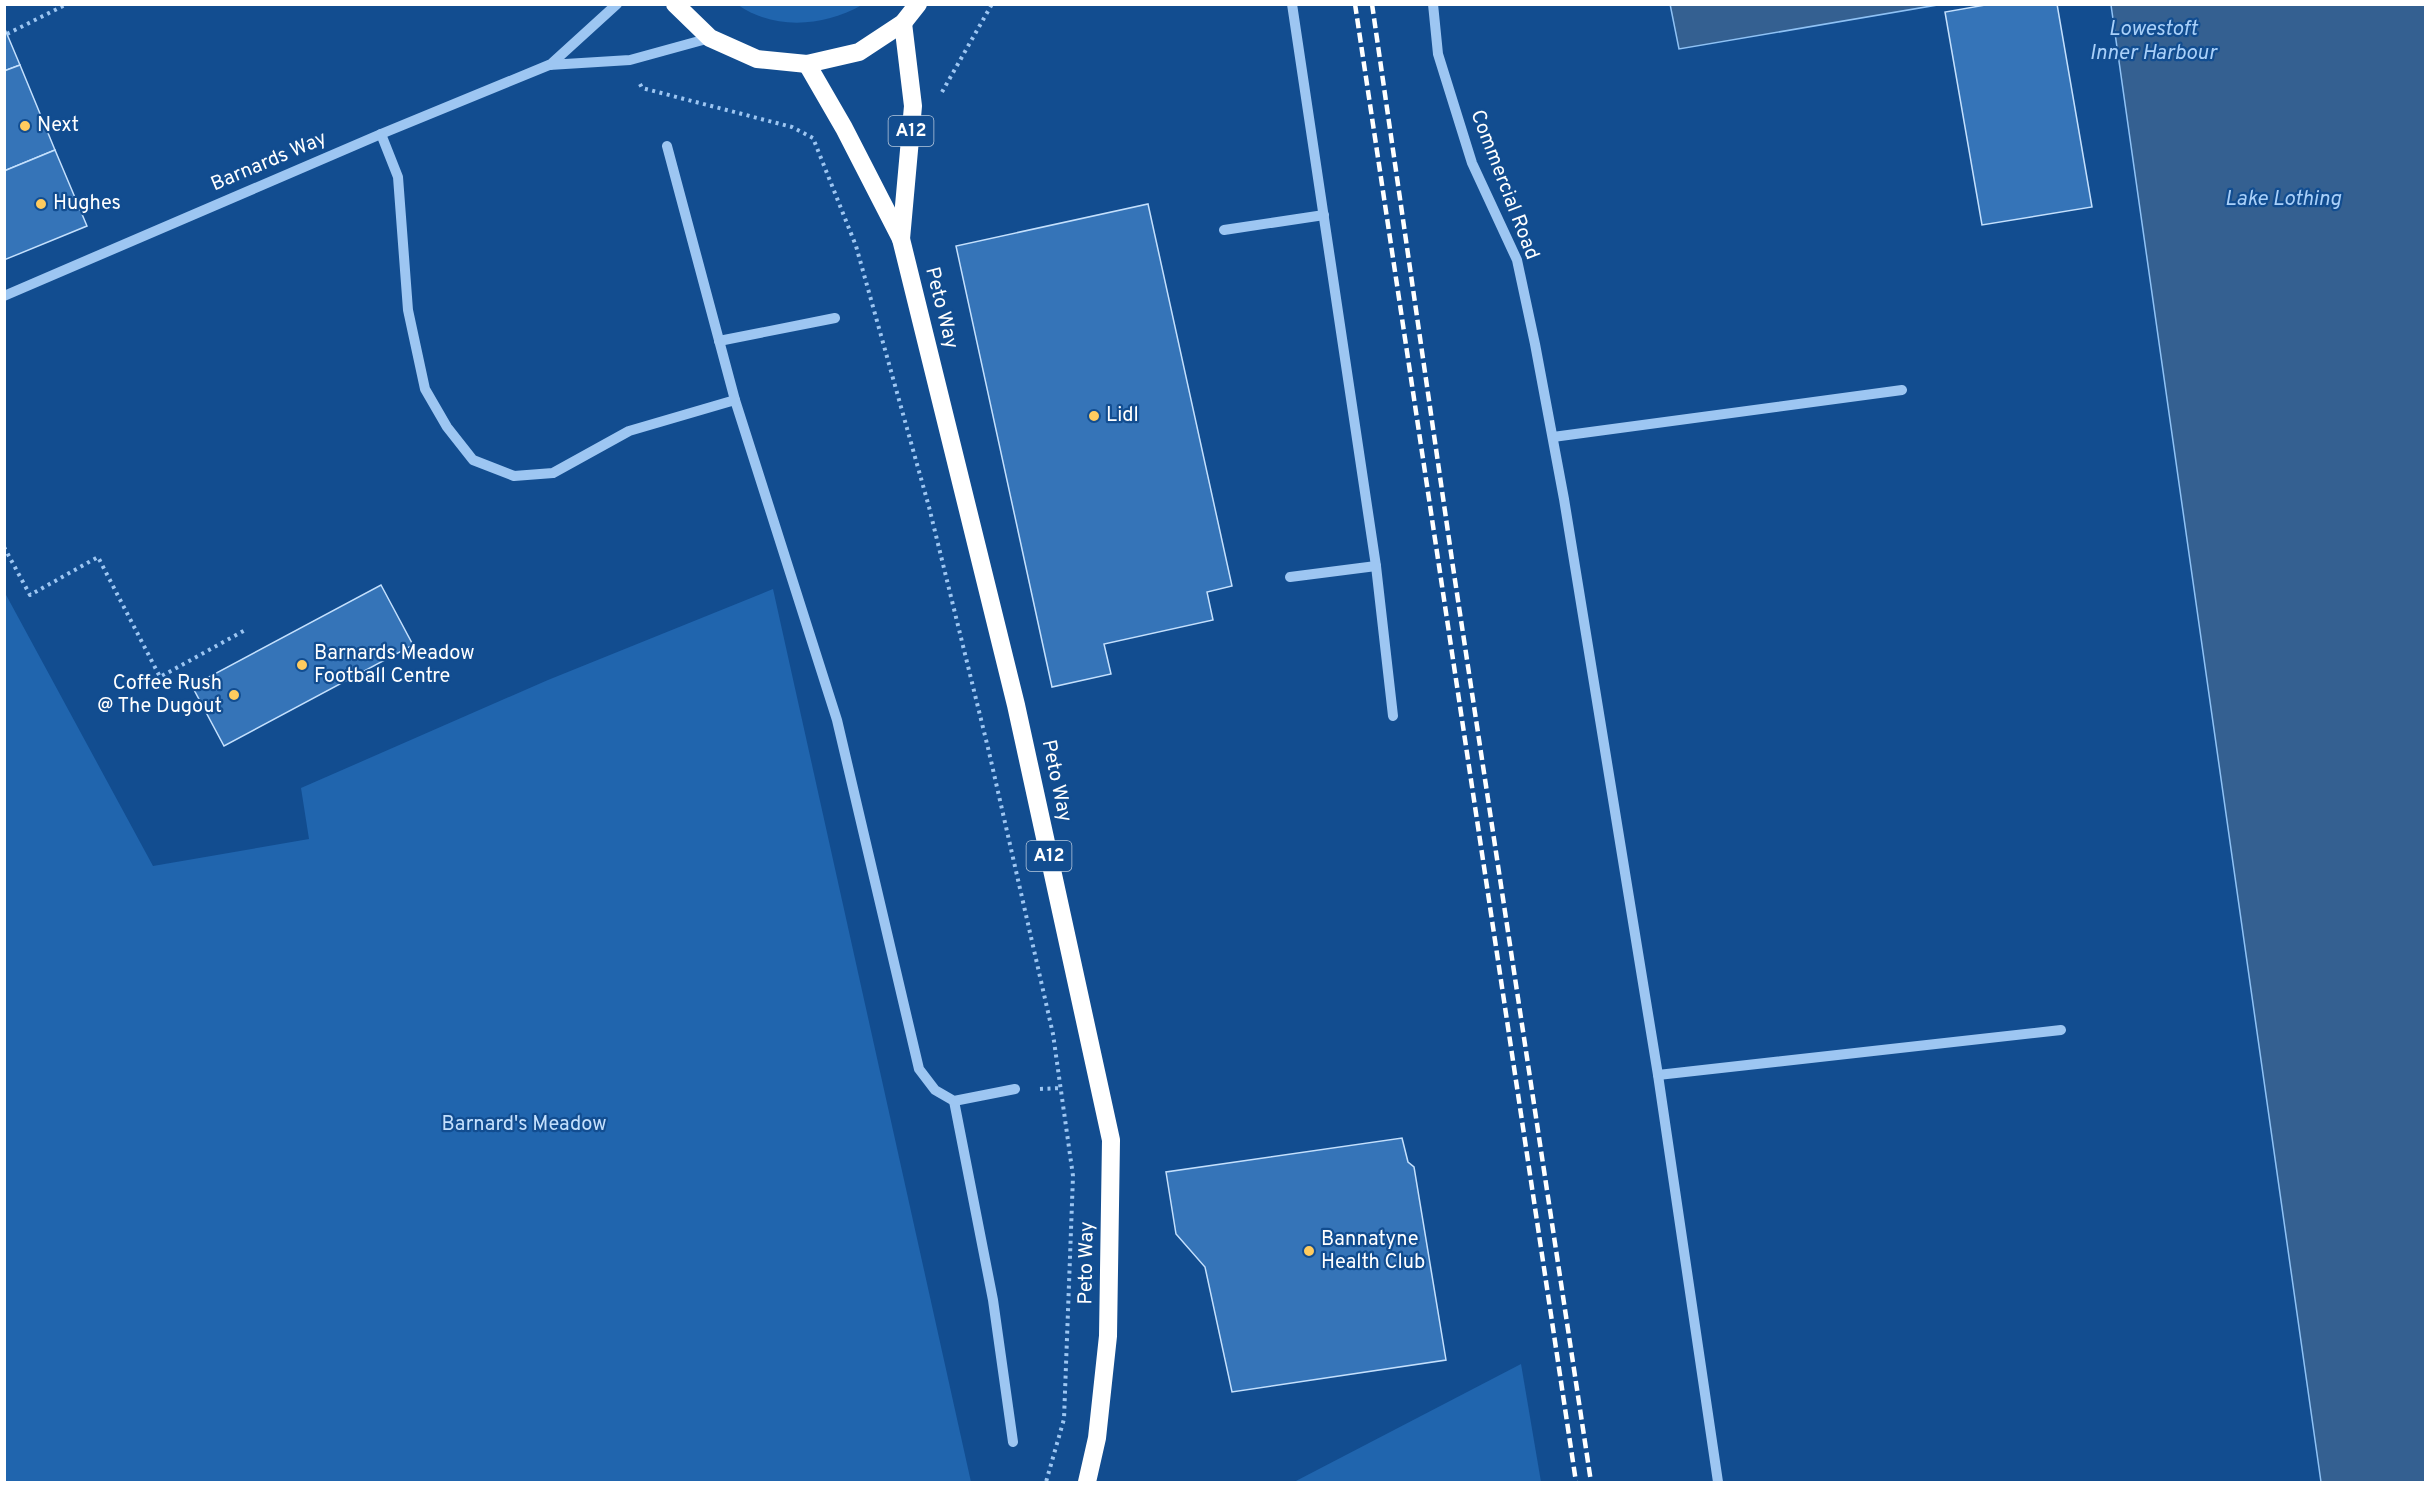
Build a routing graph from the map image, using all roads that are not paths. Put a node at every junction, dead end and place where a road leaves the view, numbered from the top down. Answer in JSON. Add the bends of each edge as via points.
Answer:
{"nodes":[{"id":1,"x":617,"y":4,"type":"edge"},
{"id":2,"x":675,"y":4,"type":"edge"},
{"id":3,"x":918,"y":4,"type":"edge"},
{"id":4,"x":1292,"y":4,"type":"edge"},
{"id":5,"x":1433,"y":4,"type":"edge"},
{"id":6,"x":903,"y":23,"type":"junction"},
{"id":7,"x":710,"y":38,"type":"junction"},
{"id":8,"x":807,"y":64,"type":"junction"},
{"id":9,"x":549,"y":65,"type":"junction"},
{"id":10,"x":381,"y":134,"type":"junction"},
{"id":11,"x":667,"y":146,"type":"dead end"},
{"id":12,"x":1324,"y":215,"type":"junction"},
{"id":13,"x":1224,"y":230,"type":"dead end"},
{"id":14,"x":901,"y":239,"type":"junction"},
{"id":15,"x":4,"y":296,"type":"edge"},
{"id":16,"x":835,"y":318,"type":"dead end"},
{"id":17,"x":720,"y":345,"type":"junction"},
{"id":18,"x":1902,"y":390,"type":"dead end"},
{"id":19,"x":735,"y":400,"type":"junction"},
{"id":20,"x":1553,"y":438,"type":"junction"},
{"id":21,"x":1376,"y":566,"type":"junction"},
{"id":22,"x":1290,"y":577,"type":"dead end"},
{"id":23,"x":1393,"y":716,"type":"dead end"},
{"id":24,"x":2061,"y":1030,"type":"dead end"},
{"id":25,"x":1658,"y":1074,"type":"junction"},
{"id":26,"x":1015,"y":1089,"type":"dead end"},
{"id":27,"x":954,"y":1101,"type":"junction"},
{"id":28,"x":1013,"y":1442,"type":"dead end"},
{"id":29,"x":1087,"y":1482,"type":"edge"},
{"id":30,"x":1718,"y":1482,"type":"edge"}],
"edges":[{"from":1,"to":9,"type":"street","name":"Barnards Way"},
{"from":2,"to":7,"type":"highway"},
{"from":3,"to":6,"type":"highway"},
{"from":4,"to":12,"type":"street"},
{"from":5,"to":20,"type":"street","name":"Commercial Road","via":[[1438,54],[1472,163],[1517,260]]},
{"from":6,"to":8,"type":"highway","via":[[859,52]]},
{"from":6,"to":14,"type":"highway","name":"Peto Way","number":"A12","via":[[913,106]]},
{"from":7,"to":8,"type":"highway","via":[[757,59]]},
{"from":7,"to":9,"type":"street","name":"Barnards Way","via":[[630,60]]},
{"from":8,"to":14,"type":"highway","name":"Peto Way","number":"A12"},
{"from":9,"to":10,"type":"street","name":"Barnards Way"},
{"from":10,"to":15,"type":"street","name":"Barnards Way"},
{"from":10,"to":19,"type":"street","via":[[398,177],[408,310],[425,389],[473,460],[514,476],[553,473],[629,430]]},
{"from":11,"to":17,"type":"street"},
{"from":12,"to":13,"type":"street"},
{"from":12,"to":21,"type":"street"},
{"from":14,"to":29,"type":"highway","name":"Peto Way","number":"A12","via":[[1016,705],[1111,1140],[1108,1336],[1097,1438]]},
{"from":16,"to":17,"type":"street"},
{"from":17,"to":19,"type":"street"},
{"from":18,"to":20,"type":"street"},
{"from":19,"to":27,"type":"street","via":[[837,720],[919,1069],[935,1090]]},
{"from":20,"to":25,"type":"street","name":"Commercial Road"},
{"from":21,"to":22,"type":"street"},
{"from":21,"to":23,"type":"street"},
{"from":24,"to":25,"type":"street"},
{"from":25,"to":30,"type":"street","name":"Commercial Road"},
{"from":26,"to":27,"type":"street"},
{"from":27,"to":28,"type":"street","via":[[993,1300]]}]}
